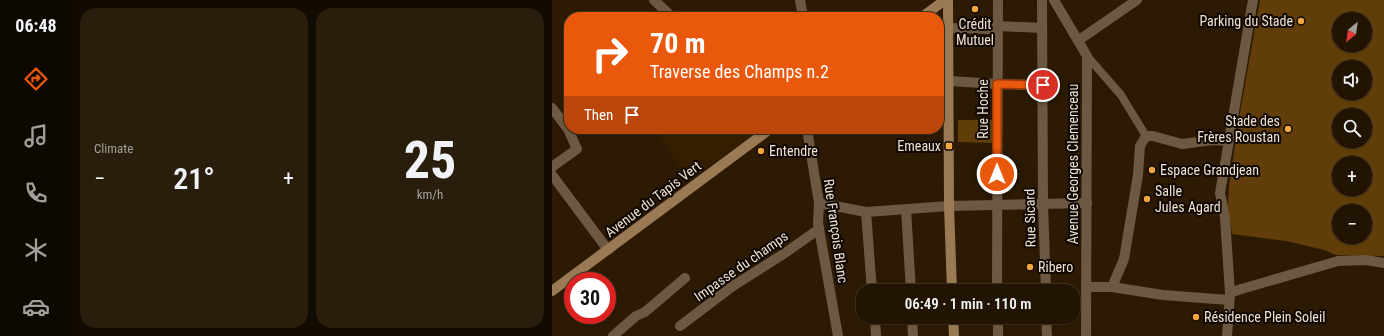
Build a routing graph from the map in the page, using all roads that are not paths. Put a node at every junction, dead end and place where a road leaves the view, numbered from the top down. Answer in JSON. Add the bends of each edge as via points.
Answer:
{"nodes":[{"id":1,"x":654,"y":0,"type":"edge"},
{"id":2,"x":800,"y":0,"type":"edge"},
{"id":3,"x":945,"y":0,"type":"edge"},
{"id":4,"x":948,"y":0,"type":"edge"},
{"id":5,"x":998,"y":0,"type":"edge"},
{"id":6,"x":1042,"y":0,"type":"edge"},
{"id":7,"x":1054,"y":0,"type":"edge"},
{"id":8,"x":1137,"y":0,"type":"edge"},
{"id":9,"x":1253,"y":0,"type":"edge"},
{"id":10,"x":667,"y":12,"type":"edge"},
{"id":11,"x":802,"y":12,"type":"edge"},
{"id":12,"x":929,"y":12,"type":"edge"},
{"id":13,"x":998,"y":26,"type":"junction"},
{"id":14,"x":949,"y":28,"type":"junction"},
{"id":15,"x":1042,"y":28,"type":"junction"},
{"id":16,"x":1078,"y":40,"type":"junction"},
{"id":17,"x":1087,"y":56,"type":"junction"},
{"id":18,"x":949,"y":81,"type":"junction"},
{"id":19,"x":997,"y":84,"type":"junction"},
{"id":20,"x":1043,"y":85,"type":"junction"},
{"id":21,"x":552,"y":108,"type":"edge"},
{"id":22,"x":564,"y":124,"type":"edge"},
{"id":23,"x":570,"y":134,"type":"edge"},
{"id":24,"x":763,"y":134,"type":"edge"},
{"id":25,"x":808,"y":134,"type":"edge"},
{"id":26,"x":1146,"y":136,"type":"junction"},
{"id":27,"x":1228,"y":142,"type":"junction"},
{"id":28,"x":552,"y":167,"type":"edge"},
{"id":29,"x":552,"y":174,"type":"edge"},
{"id":30,"x":819,"y":203,"type":"junction"},
{"id":31,"x":1087,"y":203,"type":"junction"},
{"id":32,"x":1043,"y":204,"type":"junction"},
{"id":33,"x":997,"y":205,"type":"junction"},
{"id":34,"x":950,"y":206,"type":"junction"},
{"id":35,"x":906,"y":209,"type":"junction"},
{"id":36,"x":866,"y":212,"type":"junction"},
{"id":37,"x":819,"y":229,"type":"junction"},
{"id":38,"x":608,"y":250,"type":"junction"},
{"id":39,"x":1384,"y":263,"type":"edge"},
{"id":40,"x":685,"y":278,"type":"dead end"},
{"id":41,"x":871,"y":284,"type":"edge"},
{"id":42,"x":911,"y":284,"type":"edge"},
{"id":43,"x":952,"y":284,"type":"edge"},
{"id":44,"x":998,"y":284,"type":"edge"},
{"id":45,"x":1046,"y":284,"type":"edge"},
{"id":46,"x":1087,"y":287,"type":"junction"},
{"id":47,"x":1112,"y":287,"type":"junction"},
{"id":48,"x":552,"y":291,"type":"edge"},
{"id":49,"x":1230,"y":297,"type":"junction"},
{"id":50,"x":875,"y":324,"type":"edge"},
{"id":51,"x":912,"y":324,"type":"edge"},
{"id":52,"x":953,"y":324,"type":"edge"},
{"id":53,"x":998,"y":324,"type":"edge"},
{"id":54,"x":1046,"y":324,"type":"edge"},
{"id":55,"x":680,"y":326,"type":"dead end"},
{"id":56,"x":613,"y":336,"type":"edge"},
{"id":57,"x":838,"y":336,"type":"edge"},
{"id":58,"x":876,"y":336,"type":"edge"},
{"id":59,"x":913,"y":336,"type":"edge"},
{"id":60,"x":954,"y":336,"type":"edge"},
{"id":61,"x":998,"y":336,"type":"edge"},
{"id":62,"x":1047,"y":336,"type":"edge"},
{"id":63,"x":1086,"y":336,"type":"edge"},
{"id":64,"x":1227,"y":336,"type":"edge"}],
"edges":[{"from":1,"to":10,"type":"street"},
{"from":2,"to":11,"type":"street"},
{"from":3,"to":12,"type":"main road"},
{"from":4,"to":14,"type":"main road"},
{"from":5,"to":13,"type":"street","name":"Rue Hoche"},
{"from":6,"to":15,"type":"street","name":"Rue Sicard"},
{"from":7,"to":16,"type":"street","name":"Avenue Georges Clemenceau"},
{"from":8,"to":16,"type":"street"},
{"from":9,"to":27,"type":"street"},
{"from":13,"to":14,"type":"street","via":[[992,29]]},
{"from":13,"to":15,"type":"street"},
{"from":13,"to":19,"type":"street","name":"Rue Hoche"},
{"from":14,"to":18,"type":"main road"},
{"from":15,"to":20,"type":"street","name":"Rue Sicard"},
{"from":16,"to":17,"type":"street","name":"Avenue Georges Clemenceau"},
{"from":17,"to":26,"type":"street","via":[[1121,95]]},
{"from":17,"to":31,"type":"street","name":"Avenue Georges Clemenceau"},
{"from":18,"to":19,"type":"street"},
{"from":18,"to":34,"type":"main road"},
{"from":19,"to":20,"type":"street"},
{"from":19,"to":33,"type":"street","name":"Rue Hoche"},
{"from":20,"to":32,"type":"street","name":"Rue Sicard"},
{"from":21,"to":22,"type":"street"},
{"from":23,"to":28,"type":"street","via":[[577,149]]},
{"from":24,"to":38,"type":"main road","name":"Avenue du Tapis Vert"},
{"from":25,"to":30,"type":"street","name":"Rue François Blanc"},
{"from":26,"to":27,"type":"street","via":[[1182,144],[1213,140]]},
{"from":26,"to":47,"type":"street","via":[[1140,146],[1138,175],[1124,259]]},
{"from":27,"to":49,"type":"street","via":[[1220,193],[1225,217]]},
{"from":29,"to":38,"type":"street"},
{"from":30,"to":36,"type":"street"},
{"from":30,"to":37,"type":"street","name":"Rue François Blanc"},
{"from":31,"to":32,"type":"street"},
{"from":31,"to":46,"type":"street","name":"Avenue Georges Clemenceau"},
{"from":32,"to":33,"type":"street"},
{"from":32,"to":45,"type":"street","name":"Rue Sicard"},
{"from":33,"to":34,"type":"street"},
{"from":33,"to":44,"type":"street","name":"Rue Hoche"},
{"from":34,"to":35,"type":"street"},
{"from":34,"to":43,"type":"main road"},
{"from":35,"to":36,"type":"street"},
{"from":35,"to":42,"type":"street"},
{"from":36,"to":41,"type":"street"},
{"from":37,"to":55,"type":"street","name":"Impasse du champs"},
{"from":37,"to":57,"type":"street","name":"Rue François Blanc"},
{"from":38,"to":48,"type":"main road","name":"Avenue du Tapis Vert"},
{"from":39,"to":49,"type":"street","via":[[1366,260],[1338,261],[1238,290]]},
{"from":40,"to":56,"type":"street"},
{"from":46,"to":47,"type":"street"},
{"from":46,"to":63,"type":"street","name":"Avenue Georges Clemenceau"},
{"from":47,"to":49,"type":"street","via":[[1163,295]]},
{"from":49,"to":64,"type":"street"},
{"from":50,"to":58,"type":"street"},
{"from":51,"to":59,"type":"street"},
{"from":52,"to":60,"type":"main road"},
{"from":53,"to":61,"type":"street"},
{"from":54,"to":62,"type":"street"}]}
